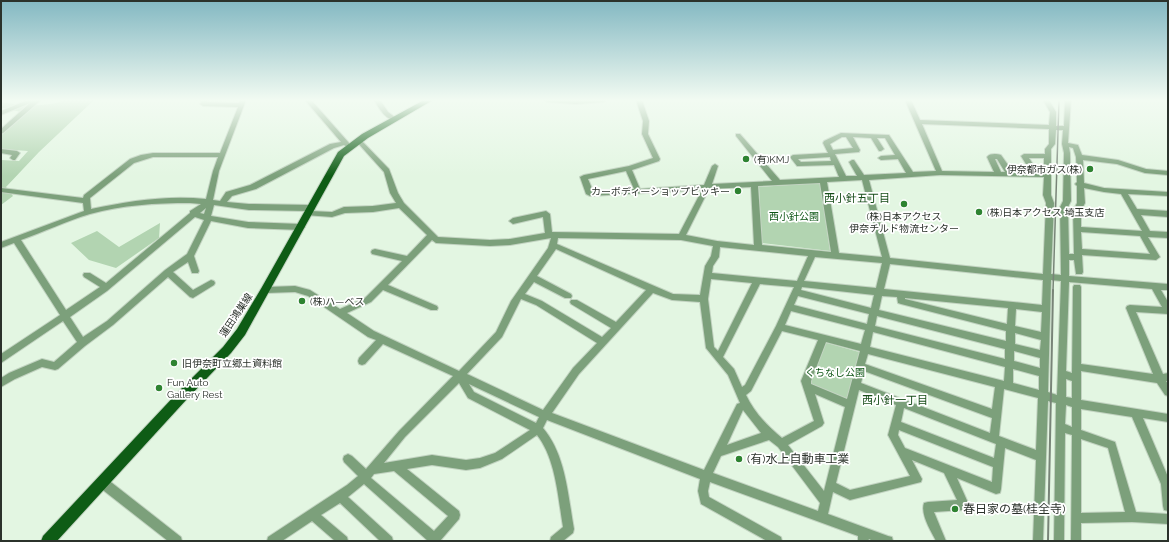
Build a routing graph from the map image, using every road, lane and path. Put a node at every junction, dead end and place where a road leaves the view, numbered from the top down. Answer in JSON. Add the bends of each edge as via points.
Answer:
{"nodes":[{"id":1,"x":9,"y":125,"type":"edge"},
{"id":2,"x":234,"y":125,"type":"edge"},
{"id":3,"x":333,"y":125,"type":"edge"},
{"id":4,"x":382,"y":125,"type":"edge"},
{"id":5,"x":646,"y":125,"type":"edge"},
{"id":6,"x":919,"y":125,"type":"edge"},
{"id":7,"x":1006,"y":125,"type":"edge"},
{"id":8,"x":1052,"y":127,"type":"junction"},
{"id":9,"x":1067,"y":128,"type":"joint"},
{"id":10,"x":1,"y":132,"type":"edge"},
{"id":11,"x":848,"y":134,"type":"junction"},
{"id":12,"x":738,"y":135,"type":"dead end"},
{"id":13,"x":873,"y":136,"type":"junction"},
{"id":14,"x":350,"y":143,"type":"junction"},
{"id":15,"x":1065,"y":144,"type":"junction"},
{"id":16,"x":881,"y":149,"type":"dead end"},
{"id":17,"x":1,"y":151,"type":"edge"},
{"id":18,"x":831,"y":154,"type":"junction"},
{"id":19,"x":221,"y":155,"type":"junction"},
{"id":20,"x":1048,"y":156,"type":"junction"},
{"id":21,"x":900,"y":157,"type":"junction"},
{"id":22,"x":1079,"y":157,"type":"junction"},
{"id":23,"x":13,"y":158,"type":"dead end"},
{"id":24,"x":880,"y":158,"type":"dead end"},
{"id":25,"x":852,"y":162,"type":"dead end"},
{"id":26,"x":836,"y":163,"type":"junction"},
{"id":27,"x":715,"y":166,"type":"dead end"},
{"id":28,"x":628,"y":168,"type":"junction"},
{"id":29,"x":940,"y":173,"type":"junction"},
{"id":30,"x":1168,"y":173,"type":"edge"},
{"id":31,"x":999,"y":174,"type":"junction"},
{"id":32,"x":911,"y":175,"type":"junction"},
{"id":33,"x":1010,"y":175,"type":"junction"},
{"id":34,"x":1036,"y":175,"type":"junction"},
{"id":35,"x":1048,"y":175,"type":"junction"},
{"id":36,"x":863,"y":177,"type":"junction"},
{"id":37,"x":844,"y":179,"type":"junction"},
{"id":38,"x":824,"y":180,"type":"junction"},
{"id":39,"x":778,"y":183,"type":"junction"},
{"id":40,"x":1079,"y":184,"type":"junction"},
{"id":41,"x":754,"y":185,"type":"junction"},
{"id":42,"x":707,"y":187,"type":"junction"},
{"id":43,"x":1,"y":190,"type":"edge"},
{"id":44,"x":1123,"y":191,"type":"junction"},
{"id":45,"x":638,"y":192,"type":"junction"},
{"id":46,"x":1168,"y":194,"type":"edge"},
{"id":47,"x":86,"y":200,"type":"junction"},
{"id":48,"x":209,"y":202,"type":"junction"},
{"id":49,"x":222,"y":203,"type":"junction"},
{"id":50,"x":400,"y":204,"type":"junction"},
{"id":51,"x":309,"y":211,"type":"junction"},
{"id":52,"x":88,"y":212,"type":"junction"},
{"id":53,"x":193,"y":212,"type":"junction"},
{"id":54,"x":1136,"y":212,"type":"junction"},
{"id":55,"x":1168,"y":214,"type":"edge"},
{"id":56,"x":207,"y":218,"type":"junction"},
{"id":57,"x":513,"y":221,"type":"dead end"},
{"id":58,"x":301,"y":227,"type":"junction"},
{"id":59,"x":1077,"y":229,"type":"junction"},
{"id":60,"x":1146,"y":234,"type":"junction"},
{"id":61,"x":431,"y":236,"type":"junction"},
{"id":62,"x":552,"y":236,"type":"junction"},
{"id":63,"x":1168,"y":236,"type":"edge"},
{"id":64,"x":681,"y":237,"type":"junction"},
{"id":65,"x":16,"y":239,"type":"junction"},
{"id":66,"x":1,"y":244,"type":"edge"},
{"id":67,"x":717,"y":244,"type":"junction"},
{"id":68,"x":553,"y":245,"type":"junction"},
{"id":69,"x":758,"y":248,"type":"junction"},
{"id":70,"x":375,"y":252,"type":"dead end"},
{"id":71,"x":813,"y":253,"type":"junction"},
{"id":72,"x":1078,"y":255,"type":"junction"},
{"id":73,"x":190,"y":256,"type":"junction"},
{"id":74,"x":836,"y":256,"type":"junction"},
{"id":75,"x":1065,"y":256,"type":"junction"},
{"id":76,"x":407,"y":258,"type":"junction"},
{"id":77,"x":887,"y":261,"type":"junction"},
{"id":78,"x":195,"y":271,"type":"dead end"},
{"id":79,"x":168,"y":272,"type":"junction"},
{"id":80,"x":1078,"y":272,"type":"dead end"},
{"id":81,"x":87,"y":275,"type":"dead end"},
{"id":82,"x":708,"y":276,"type":"junction"},
{"id":83,"x":1048,"y":277,"type":"junction"},
{"id":84,"x":532,"y":278,"type":"junction"},
{"id":85,"x":1065,"y":278,"type":"junction"},
{"id":86,"x":758,"y":280,"type":"junction"},
{"id":87,"x":211,"y":283,"type":"dead end"},
{"id":88,"x":382,"y":286,"type":"junction"},
{"id":89,"x":1155,"y":286,"type":"junction"},
{"id":90,"x":106,"y":287,"type":"junction"},
{"id":91,"x":1077,"y":287,"type":"dead end"},
{"id":92,"x":1168,"y":287,"type":"edge"},
{"id":93,"x":798,"y":288,"type":"junction"},
{"id":94,"x":652,"y":289,"type":"junction"},
{"id":95,"x":266,"y":290,"type":"junction"},
{"id":96,"x":880,"y":293,"type":"junction"},
{"id":97,"x":520,"y":295,"type":"junction"},
{"id":98,"x":901,"y":295,"type":"junction"},
{"id":99,"x":568,"y":296,"type":"dead end"},
{"id":100,"x":704,"y":299,"type":"junction"},
{"id":101,"x":574,"y":302,"type":"dead end"},
{"id":102,"x":1012,"y":306,"type":"junction"},
{"id":103,"x":434,"y":308,"type":"dead end"},
{"id":104,"x":789,"y":308,"type":"junction"},
{"id":105,"x":1046,"y":309,"type":"junction"},
{"id":106,"x":1168,"y":311,"type":"edge"},
{"id":107,"x":875,"y":312,"type":"junction"},
{"id":108,"x":340,"y":313,"type":"junction"},
{"id":109,"x":66,"y":316,"type":"junction"},
{"id":110,"x":617,"y":327,"type":"junction"},
{"id":111,"x":780,"y":327,"type":"junction"},
{"id":112,"x":871,"y":328,"type":"junction"},
{"id":113,"x":1011,"y":328,"type":"junction"},
{"id":114,"x":1045,"y":337,"type":"junction"},
{"id":115,"x":823,"y":338,"type":"junction"},
{"id":116,"x":382,"y":339,"type":"junction"},
{"id":117,"x":82,"y":342,"type":"junction"},
{"id":118,"x":603,"y":342,"type":"junction"},
{"id":119,"x":1010,"y":345,"type":"junction"},
{"id":120,"x":865,"y":349,"type":"junction"},
{"id":121,"x":1045,"y":355,"type":"junction"},
{"id":122,"x":719,"y":358,"type":"junction"},
{"id":123,"x":1,"y":359,"type":"edge"},
{"id":124,"x":362,"y":361,"type":"dead end"},
{"id":125,"x":1009,"y":364,"type":"junction"},
{"id":126,"x":861,"y":366,"type":"junction"},
{"id":127,"x":1077,"y":367,"type":"junction"},
{"id":128,"x":1044,"y":373,"type":"junction"},
{"id":129,"x":1062,"y":374,"type":"junction"},
{"id":130,"x":460,"y":376,"type":"junction"},
{"id":131,"x":1077,"y":378,"type":"junction"},
{"id":132,"x":1164,"y":378,"type":"edge"},
{"id":133,"x":1,"y":383,"type":"edge"},
{"id":134,"x":856,"y":385,"type":"junction"},
{"id":135,"x":807,"y":386,"type":"junction"},
{"id":136,"x":1004,"y":386,"type":"junction"},
{"id":137,"x":1168,"y":392,"type":"edge"},
{"id":138,"x":741,"y":393,"type":"junction"},
{"id":139,"x":1043,"y":396,"type":"junction"},
{"id":140,"x":1061,"y":400,"type":"junction"},
{"id":141,"x":901,"y":402,"type":"junction"},
{"id":142,"x":1076,"y":404,"type":"junction"},
{"id":143,"x":746,"y":405,"type":"junction"},
{"id":144,"x":851,"y":405,"type":"junction"},
{"id":145,"x":1136,"y":414,"type":"junction"},
{"id":146,"x":545,"y":415,"type":"junction"},
{"id":147,"x":996,"y":415,"type":"junction"},
{"id":148,"x":1168,"y":418,"type":"edge"},
{"id":149,"x":896,"y":424,"type":"junction"},
{"id":150,"x":1060,"y":427,"type":"junction"},
{"id":151,"x":538,"y":429,"type":"junction"},
{"id":152,"x":1076,"y":432,"type":"junction"},
{"id":153,"x":770,"y":435,"type":"junction"},
{"id":154,"x":997,"y":440,"type":"junction"},
{"id":155,"x":781,"y":444,"type":"junction"},
{"id":156,"x":902,"y":451,"type":"junction"},
{"id":157,"x":718,"y":452,"type":"junction"},
{"id":158,"x":1041,"y":456,"type":"junction"},
{"id":159,"x":348,"y":459,"type":"dead end"},
{"id":160,"x":998,"y":464,"type":"junction"},
{"id":161,"x":396,"y":466,"type":"junction"},
{"id":162,"x":948,"y":470,"type":"junction"},
{"id":163,"x":367,"y":475,"type":"junction"},
{"id":164,"x":706,"y":476,"type":"junction"},
{"id":165,"x":103,"y":483,"type":"junction"},
{"id":166,"x":830,"y":485,"type":"junction"},
{"id":167,"x":340,"y":496,"type":"junction"},
{"id":168,"x":825,"y":501,"type":"junction"},
{"id":169,"x":1168,"y":505,"type":"edge"},
{"id":170,"x":314,"y":514,"type":"junction"},
{"id":171,"x":1132,"y":517,"type":"junction"},
{"id":172,"x":822,"y":518,"type":"junction"},
{"id":173,"x":1076,"y":518,"type":"junction"},
{"id":174,"x":1168,"y":519,"type":"edge"},
{"id":175,"x":863,"y":536,"type":"edge"},
{"id":176,"x":434,"y":540,"type":"edge"},
{"id":177,"x":48,"y":541,"type":"edge"},
{"id":178,"x":177,"y":541,"type":"edge"},
{"id":179,"x":272,"y":541,"type":"edge"},
{"id":180,"x":343,"y":541,"type":"edge"},
{"id":181,"x":388,"y":541,"type":"edge"},
{"id":182,"x":555,"y":541,"type":"edge"},
{"id":183,"x":777,"y":541,"type":"edge"},
{"id":184,"x":888,"y":541,"type":"edge"},
{"id":185,"x":941,"y":541,"type":"edge"},
{"id":186,"x":1038,"y":541,"type":"edge"},
{"id":187,"x":1059,"y":541,"type":"edge"},
{"id":188,"x":1076,"y":541,"type":"edge"}],
"edges":[{"from":1,"to":10,"type":"street"},
{"from":2,"to":19,"type":"street"},
{"from":3,"to":14,"type":"street"},
{"from":4,"to":14,"type":"main road","name":"蓮田鴻巣線"},
{"from":5,"to":28,"type":"street","via":[[645,134],[657,159]]},
{"from":6,"to":29,"type":"street"},
{"from":7,"to":8,"type":"street"},
{"from":8,"to":9,"type":"street"},
{"from":8,"to":20,"type":"street","via":[[1052,144],[1048,149]]},
{"from":9,"to":15,"type":"street"},
{"from":11,"to":13,"type":"street"},
{"from":11,"to":18,"type":"street","via":[[826,143]]},
{"from":11,"to":18,"type":"street","via":[[857,150]]},
{"from":12,"to":39,"type":"street"},
{"from":13,"to":16,"type":"street"},
{"from":13,"to":21,"type":"street","via":[[888,136]]},
{"from":14,"to":49,"type":"street","via":[[332,146],[253,187],[229,194]]},
{"from":14,"to":50,"type":"street","via":[[387,171]]},
{"from":14,"to":51,"type":"main road","name":"蓮田鴻巣線","via":[[341,154]]},
{"from":15,"to":22,"type":"street","via":[[1076,147]]},
{"from":15,"to":75,"type":"street"},
{"from":17,"to":23,"type":"street","via":[[17,153]]},
{"from":18,"to":26,"type":"street"},
{"from":18,"to":26,"type":"street","via":[[793,157],[799,164]]},
{"from":19,"to":47,"type":"street","via":[[153,155],[132,161]]},
{"from":19,"to":48,"type":"street"},
{"from":20,"to":34,"type":"street","via":[[1024,156]]},
{"from":20,"to":35,"type":"street"},
{"from":21,"to":24,"type":"street"},
{"from":21,"to":32,"type":"street"},
{"from":22,"to":30,"type":"street","via":[[1118,162],[1145,171]]},
{"from":22,"to":40,"type":"street"},
{"from":25,"to":36,"type":"street"},
{"from":26,"to":37,"type":"street"},
{"from":27,"to":42,"type":"street"},
{"from":28,"to":45,"type":"street"},
{"from":28,"to":45,"type":"street","via":[[584,177],[590,194]]},
{"from":29,"to":31,"type":"street"},
{"from":29,"to":32,"type":"street"},
{"from":31,"to":33,"type":"street"},
{"from":31,"to":33,"type":"street","via":[[990,157],[999,157]]},
{"from":32,"to":36,"type":"street"},
{"from":33,"to":34,"type":"street"},
{"from":34,"to":35,"type":"street"},
{"from":35,"to":83,"type":"street"},
{"from":36,"to":37,"type":"street"},
{"from":36,"to":77,"type":"street"},
{"from":37,"to":38,"type":"street"},
{"from":38,"to":39,"type":"street"},
{"from":38,"to":74,"type":"street"},
{"from":39,"to":41,"type":"street"},
{"from":40,"to":44,"type":"street"},
{"from":40,"to":59,"type":"street","via":[[1081,203],[1077,211]]},
{"from":41,"to":42,"type":"street"},
{"from":41,"to":69,"type":"street"},
{"from":42,"to":45,"type":"street"},
{"from":42,"to":64,"type":"street"},
{"from":43,"to":47,"type":"street"},
{"from":44,"to":46,"type":"street"},
{"from":44,"to":54,"type":"street"},
{"from":47,"to":52,"type":"street"},
{"from":48,"to":49,"type":"street"},
{"from":48,"to":52,"type":"street","via":[[150,202]]},
{"from":48,"to":53,"type":"street"},
{"from":48,"to":56,"type":"street"},
{"from":49,"to":51,"type":"street"},
{"from":50,"to":51,"type":"street","via":[[327,214]]},
{"from":50,"to":61,"type":"street"},
{"from":51,"to":58,"type":"main road","name":"蓮田鴻巣線"},
{"from":52,"to":65,"type":"street"},
{"from":53,"to":56,"type":"street"},
{"from":53,"to":90,"type":"street"},
{"from":54,"to":55,"type":"street"},
{"from":54,"to":60,"type":"street"},
{"from":56,"to":58,"type":"street","via":[[248,225]]},
{"from":56,"to":73,"type":"street"},
{"from":57,"to":62,"type":"street","via":[[546,214]]},
{"from":58,"to":95,"type":"main road","name":"蓮田鴻巣線"},
{"from":59,"to":60,"type":"street"},
{"from":59,"to":72,"type":"street"},
{"from":60,"to":63,"type":"street"},
{"from":60,"to":72,"type":"street","via":[[1156,257]]},
{"from":61,"to":62,"type":"street","via":[[436,240],[490,243]]},
{"from":61,"to":76,"type":"street"},
{"from":62,"to":64,"type":"street"},
{"from":62,"to":68,"type":"street"},
{"from":64,"to":67,"type":"street"},
{"from":65,"to":66,"type":"street"},
{"from":65,"to":109,"type":"street"},
{"from":67,"to":69,"type":"street"},
{"from":67,"to":82,"type":"street"},
{"from":68,"to":84,"type":"street"},
{"from":68,"to":94,"type":"street"},
{"from":69,"to":71,"type":"street"},
{"from":70,"to":76,"type":"street"},
{"from":71,"to":74,"type":"street"},
{"from":71,"to":93,"type":"street"},
{"from":72,"to":75,"type":"street"},
{"from":72,"to":80,"type":"street"},
{"from":73,"to":78,"type":"street"},
{"from":73,"to":79,"type":"street"},
{"from":74,"to":77,"type":"street"},
{"from":75,"to":85,"type":"street"},
{"from":76,"to":88,"type":"street"},
{"from":77,"to":83,"type":"street"},
{"from":77,"to":96,"type":"street"},
{"from":79,"to":87,"type":"street","via":[[193,295]]},
{"from":79,"to":117,"type":"street","via":[[110,323]]},
{"from":81,"to":90,"type":"street"},
{"from":82,"to":86,"type":"street"},
{"from":82,"to":100,"type":"street"},
{"from":83,"to":85,"type":"street"},
{"from":83,"to":105,"type":"street"},
{"from":84,"to":97,"type":"street"},
{"from":84,"to":99,"type":"street"},
{"from":85,"to":89,"type":"street"},
{"from":85,"to":129,"type":"street"},
{"from":86,"to":93,"type":"street"},
{"from":86,"to":122,"type":"street"},
{"from":88,"to":103,"type":"street"},
{"from":88,"to":108,"type":"street","via":[[368,300]]},
{"from":89,"to":92,"type":"street"},
{"from":89,"to":106,"type":"street"},
{"from":90,"to":109,"type":"street"},
{"from":91,"to":127,"type":"street"},
{"from":93,"to":96,"type":"street"},
{"from":93,"to":104,"type":"street"},
{"from":93,"to":107,"type":"street"},
{"from":94,"to":100,"type":"street","via":[[672,297]]},
{"from":94,"to":110,"type":"street"},
{"from":95,"to":108,"type":"street","via":[[310,293]]},
{"from":95,"to":165,"type":"main road","name":"蓮田鴻巣線","via":[[252,316],[227,350]]},
{"from":96,"to":98,"type":"street"},
{"from":96,"to":107,"type":"street"},
{"from":97,"to":118,"type":"street","via":[[539,303]]},
{"from":97,"to":130,"type":"street","via":[[499,334]]},
{"from":98,"to":102,"type":"street"},
{"from":98,"to":113,"type":"street","via":[[901,301]]},
{"from":100,"to":122,"type":"street","via":[[710,348]]},
{"from":101,"to":110,"type":"street"},
{"from":102,"to":105,"type":"street"},
{"from":102,"to":113,"type":"street"},
{"from":104,"to":111,"type":"street"},
{"from":104,"to":112,"type":"street"},
{"from":105,"to":114,"type":"street"},
{"from":106,"to":132,"type":"street","via":[[1130,308]]},
{"from":107,"to":112,"type":"street"},
{"from":107,"to":119,"type":"street"},
{"from":108,"to":116,"type":"street"},
{"from":109,"to":117,"type":"street"},
{"from":109,"to":123,"type":"street"},
{"from":110,"to":118,"type":"street"},
{"from":111,"to":115,"type":"street"},
{"from":111,"to":138,"type":"street","via":[[748,388]]},
{"from":112,"to":120,"type":"street"},
{"from":112,"to":125,"type":"street"},
{"from":113,"to":114,"type":"street"},
{"from":113,"to":119,"type":"street"},
{"from":114,"to":121,"type":"street"},
{"from":115,"to":120,"type":"street"},
{"from":115,"to":135,"type":"street","via":[[806,381]]},
{"from":116,"to":124,"type":"street"},
{"from":116,"to":130,"type":"street"},
{"from":117,"to":133,"type":"street","via":[[54,366],[42,363]]},
{"from":118,"to":146,"type":"street","via":[[576,371]]},
{"from":119,"to":121,"type":"street"},
{"from":119,"to":125,"type":"street"},
{"from":120,"to":126,"type":"street"},
{"from":120,"to":136,"type":"street"},
{"from":121,"to":128,"type":"street"},
{"from":122,"to":138,"type":"street","via":[[731,372]]},
{"from":125,"to":128,"type":"street"},
{"from":125,"to":136,"type":"street"},
{"from":126,"to":134,"type":"street"},
{"from":126,"to":147,"type":"street"},
{"from":127,"to":131,"type":"street"},
{"from":127,"to":132,"type":"street"},
{"from":128,"to":139,"type":"street"},
{"from":129,"to":131,"type":"street"},
{"from":129,"to":140,"type":"street"},
{"from":130,"to":146,"type":"street"},
{"from":130,"to":151,"type":"street","via":[[471,395]]},
{"from":130,"to":163,"type":"street","via":[[402,434]]},
{"from":131,"to":142,"type":"street"},
{"from":132,"to":137,"type":"street"},
{"from":134,"to":141,"type":"street"},
{"from":134,"to":144,"type":"street"},
{"from":135,"to":144,"type":"street"},
{"from":135,"to":155,"type":"street","via":[[819,423]]},
{"from":136,"to":139,"type":"street"},
{"from":136,"to":147,"type":"street"},
{"from":138,"to":143,"type":"street"},
{"from":139,"to":140,"type":"street"},
{"from":139,"to":158,"type":"street"},
{"from":140,"to":142,"type":"street"},
{"from":140,"to":150,"type":"street"},
{"from":141,"to":149,"type":"street"},
{"from":141,"to":154,"type":"street"},
{"from":142,"to":145,"type":"street"},
{"from":142,"to":152,"type":"street"},
{"from":143,"to":153,"type":"street"},
{"from":143,"to":157,"type":"street","via":[[740,407]]},
{"from":144,"to":166,"type":"street"},
{"from":145,"to":148,"type":"street"},
{"from":145,"to":169,"type":"street","via":[[1166,484]]},
{"from":146,"to":151,"type":"street"},
{"from":146,"to":164,"type":"street"},
{"from":147,"to":154,"type":"street"},
{"from":149,"to":156,"type":"street","via":[[893,435]]},
{"from":149,"to":160,"type":"street"},
{"from":150,"to":152,"type":"street"},
{"from":150,"to":187,"type":"street"},
{"from":151,"to":161,"type":"street","via":[[498,456],[480,463],[466,465],[432,460]]},
{"from":151,"to":182,"type":"street","via":[[547,440],[557,465],[569,529]]},
{"from":152,"to":171,"type":"street","via":[[1112,445]]},
{"from":152,"to":173,"type":"street"},
{"from":153,"to":155,"type":"street"},
{"from":153,"to":157,"type":"street"},
{"from":154,"to":158,"type":"street"},
{"from":154,"to":160,"type":"street"},
{"from":155,"to":168,"type":"street"},
{"from":156,"to":162,"type":"street"},
{"from":156,"to":166,"type":"street","via":[[917,479],[850,495]]},
{"from":157,"to":164,"type":"street"},
{"from":158,"to":186,"type":"street"},
{"from":159,"to":163,"type":"street"},
{"from":160,"to":162,"type":"street","via":[[996,490]]},
{"from":161,"to":163,"type":"street"},
{"from":161,"to":176,"type":"street","via":[[455,515]]},
{"from":162,"to":185,"type":"street","via":[[964,505],[928,507]]},
{"from":163,"to":167,"type":"street"},
{"from":163,"to":176,"type":"street"},
{"from":164,"to":172,"type":"street"},
{"from":164,"to":183,"type":"street","via":[[703,491],[705,500]]},
{"from":165,"to":177,"type":"main road","name":"蓮田鴻巣線"},
{"from":165,"to":178,"type":"street"},
{"from":166,"to":168,"type":"street"},
{"from":167,"to":170,"type":"street"},
{"from":167,"to":181,"type":"street"},
{"from":168,"to":172,"type":"street"},
{"from":170,"to":179,"type":"street"},
{"from":170,"to":180,"type":"street"},
{"from":171,"to":173,"type":"street"},
{"from":171,"to":174,"type":"street"},
{"from":172,"to":175,"type":"street"},
{"from":173,"to":188,"type":"street"},
{"from":175,"to":184,"type":"street"}]}
